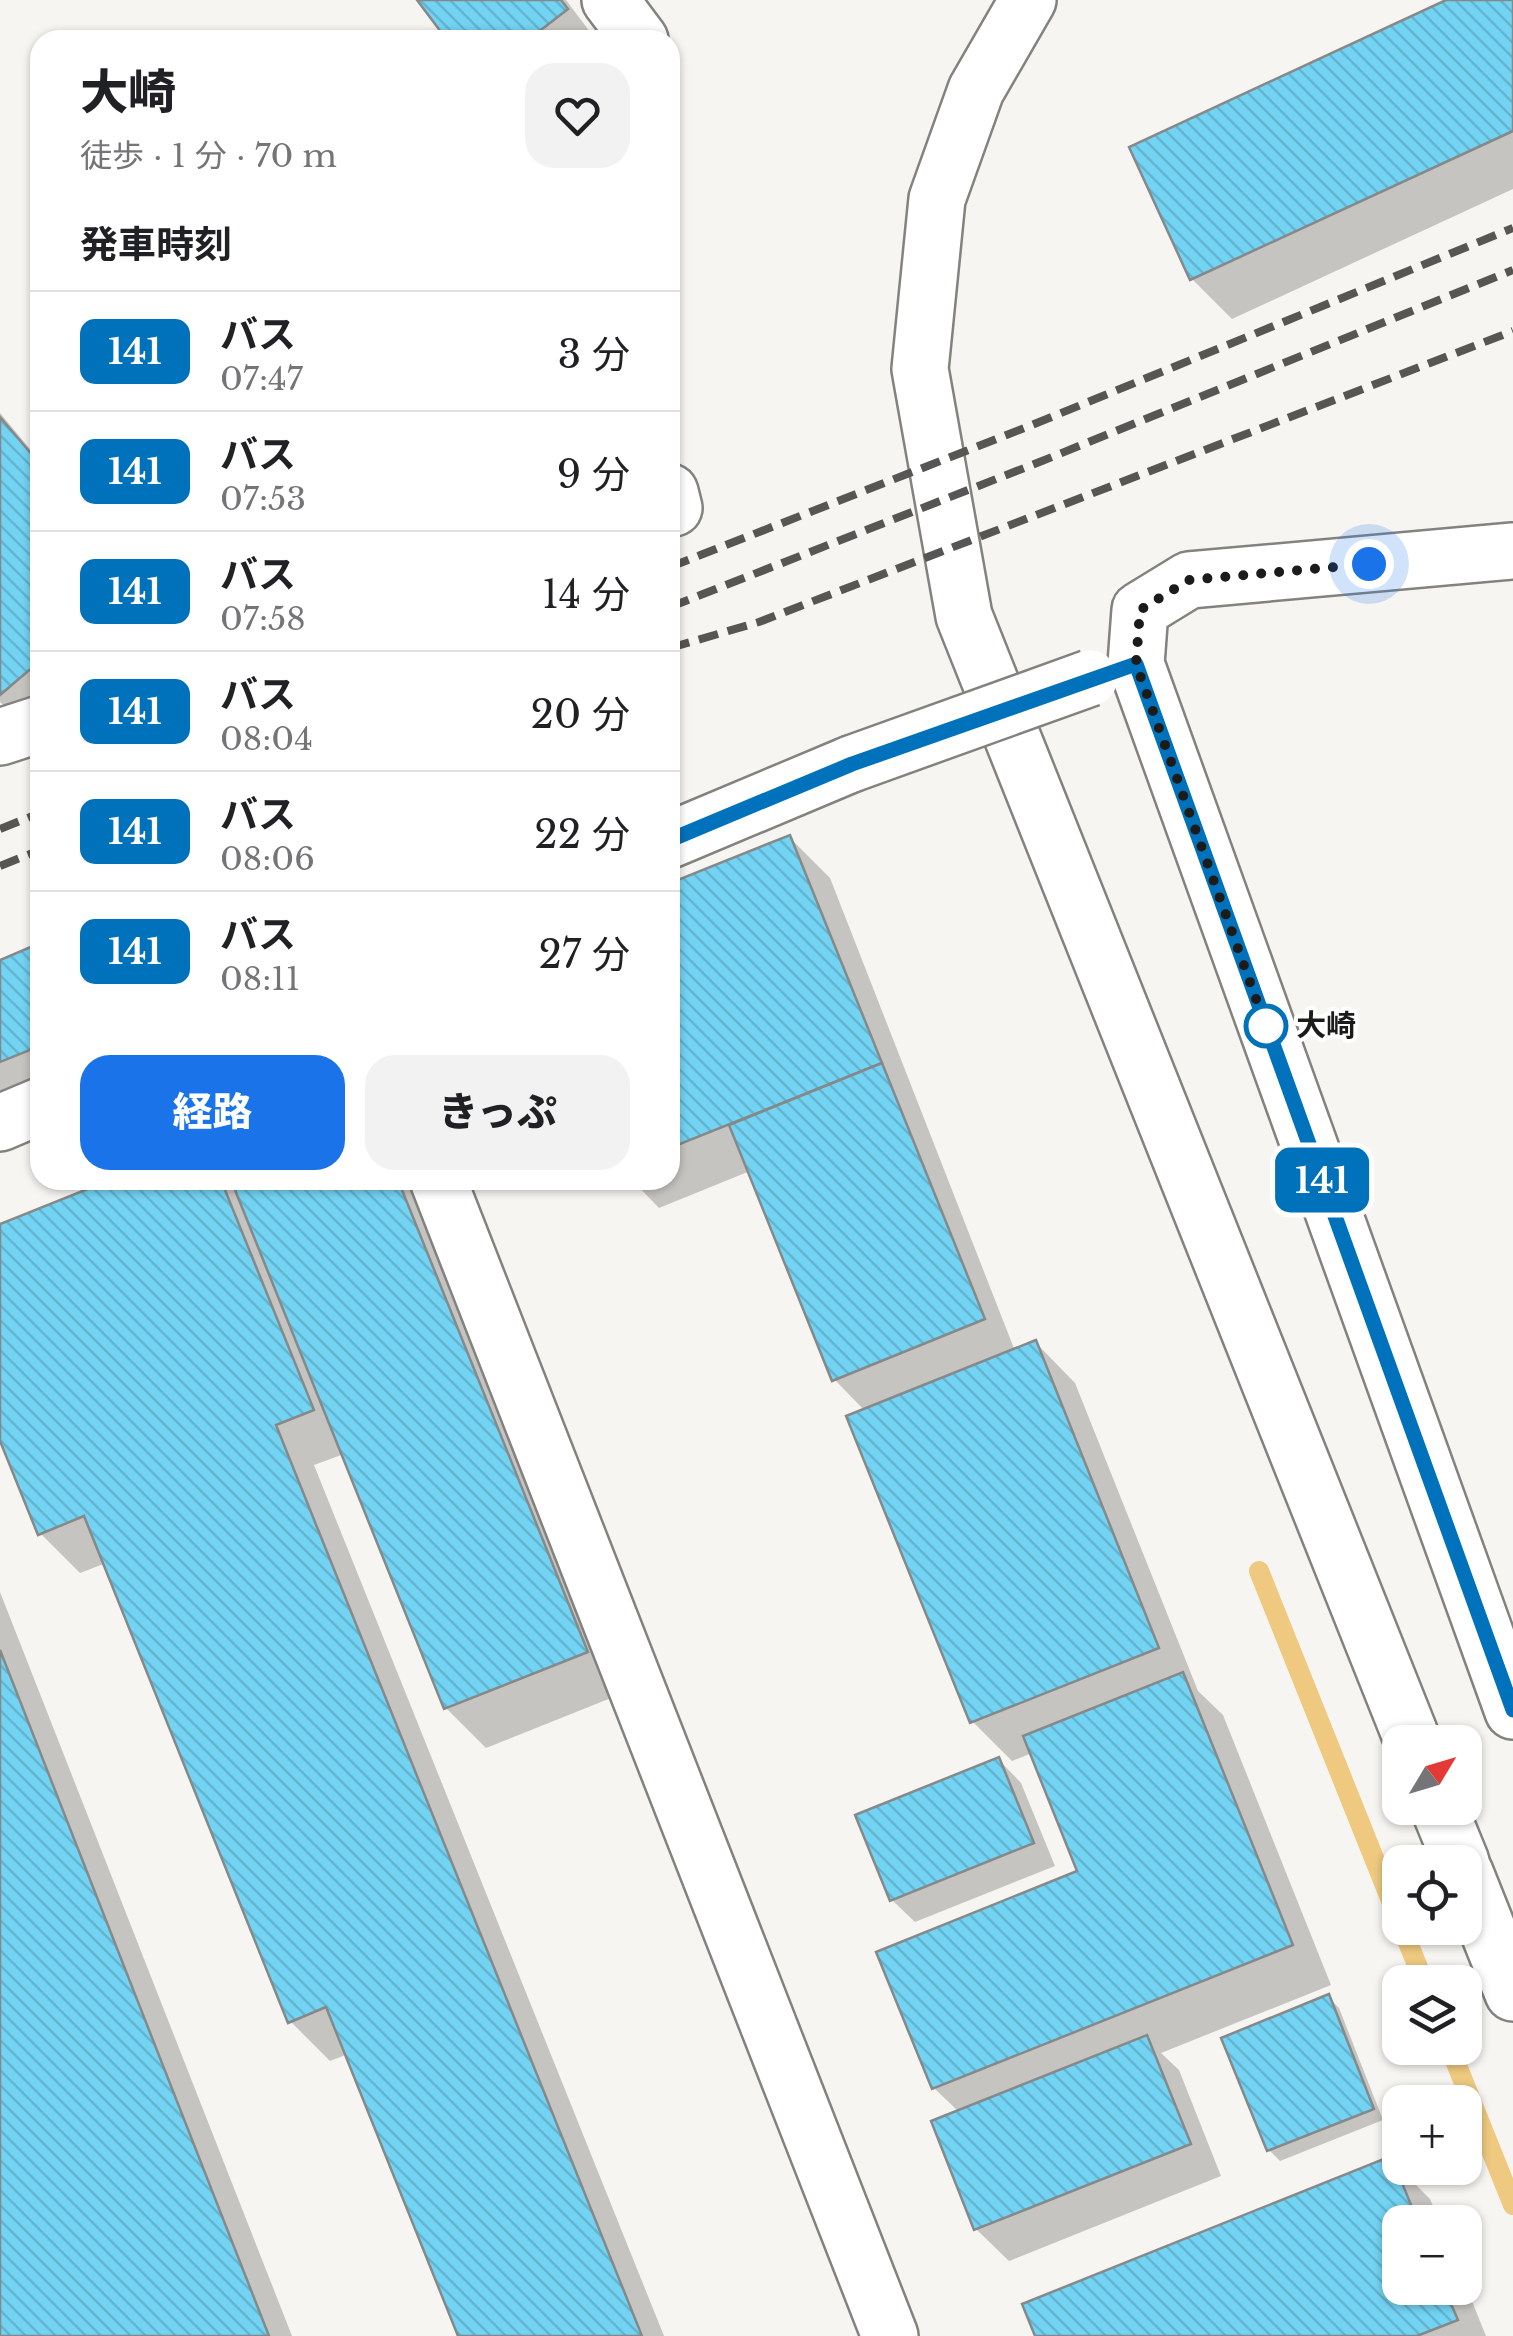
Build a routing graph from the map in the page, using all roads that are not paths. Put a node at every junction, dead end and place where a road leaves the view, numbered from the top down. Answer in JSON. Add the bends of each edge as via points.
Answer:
{"nodes":[{"id":1,"x":610,"y":0,"type":"edge"},
{"id":2,"x":1028,"y":0,"type":"edge"},
{"id":3,"x":632,"y":30,"type":"edge"},
{"id":4,"x":1513,"y":551,"type":"edge"},
{"id":5,"x":1113,"y":671,"type":"junction"},
{"id":6,"x":30,"y":728,"type":"edge"},
{"id":7,"x":0,"y":738,"type":"edge"},
{"id":8,"x":680,"y":836,"type":"edge"},
{"id":9,"x":30,"y":1110,"type":"edge"},
{"id":10,"x":0,"y":1123,"type":"edge"},
{"id":11,"x":442,"y":1190,"type":"edge"},
{"id":12,"x":1513,"y":1710,"type":"edge"},
{"id":13,"x":1406,"y":1725,"type":"edge"},
{"id":14,"x":1482,"y":1915,"type":"edge"},
{"id":15,"x":1513,"y":1993,"type":"edge"},
{"id":16,"x":890,"y":2336,"type":"edge"}],
"edges":[{"from":1,"to":3,"type":"street"},
{"from":2,"to":13,"type":"street","via":[[976,90],[938,199],[920,369],[964,616]]},
{"from":4,"to":5,"type":"street","via":[[1189,580],[1140,610]]},
{"from":5,"to":8,"type":"street","bridge":true,"via":[[852,764]]},
{"from":5,"to":12,"type":"street"},
{"from":6,"to":7,"type":"street"},
{"from":9,"to":10,"type":"street"},
{"from":11,"to":16,"type":"street"},
{"from":14,"to":15,"type":"street"}]}
